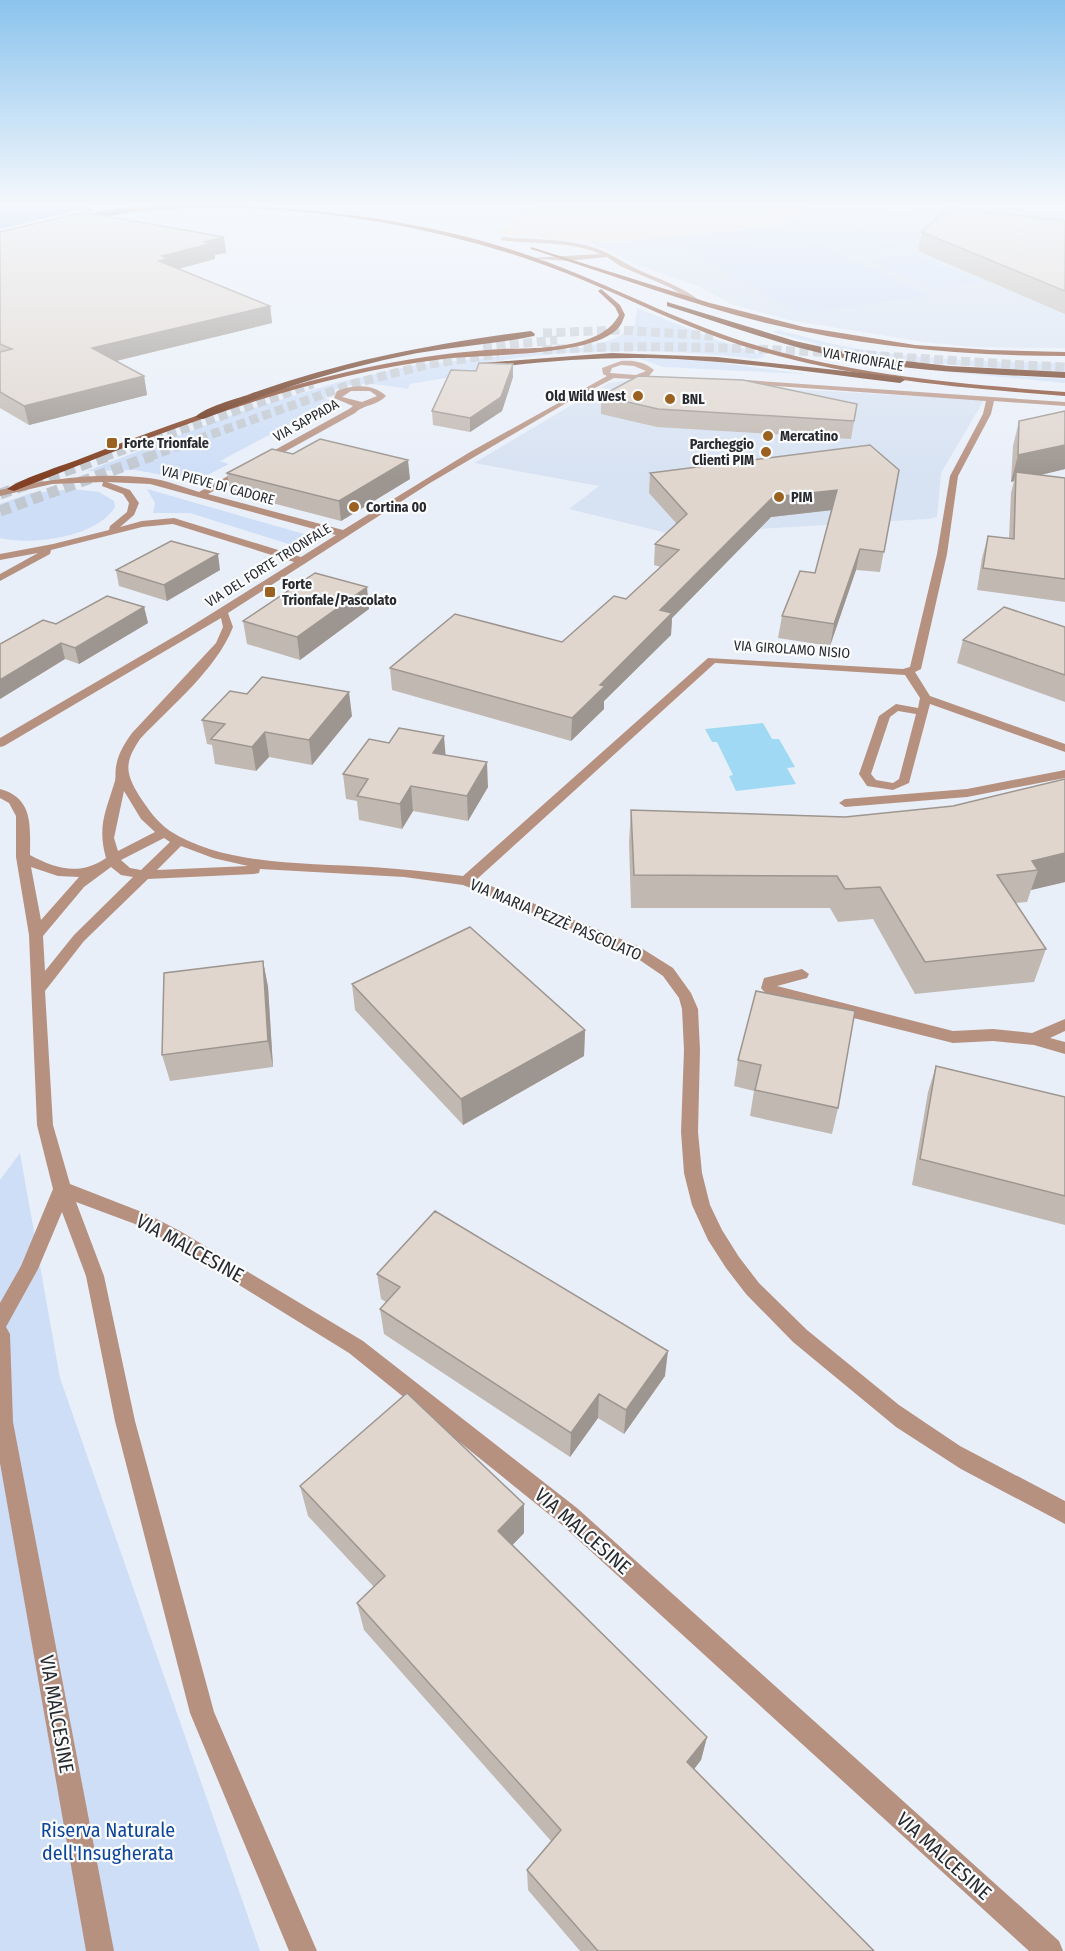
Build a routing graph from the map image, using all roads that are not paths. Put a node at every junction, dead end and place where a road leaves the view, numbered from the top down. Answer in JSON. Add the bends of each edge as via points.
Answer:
{"nodes":[{"id":1,"x":605,"y":294,"type":"edge"},
{"id":2,"x":622,"y":294,"type":"edge"},
{"id":3,"x":639,"y":294,"type":"edge"},
{"id":4,"x":675,"y":294,"type":"edge"},
{"id":5,"x":685,"y":294,"type":"edge"},
{"id":6,"x":649,"y":297,"type":"dead end"},
{"id":7,"x":660,"y":300,"type":"dead end"},
{"id":8,"x":697,"y":301,"type":"junction"},
{"id":9,"x":670,"y":304,"type":"junction"},
{"id":10,"x":531,"y":334,"type":"tunnel mouth"},
{"id":11,"x":1065,"y":356,"type":"edge"},
{"id":12,"x":481,"y":366,"type":"tunnel mouth"},
{"id":13,"x":1065,"y":375,"type":"edge"},
{"id":14,"x":613,"y":376,"type":"junction"},
{"id":15,"x":634,"y":378,"type":"junction"},
{"id":16,"x":657,"y":378,"type":"edge"},
{"id":17,"x":900,"y":380,"type":"junction"},
{"id":18,"x":722,"y":381,"type":"edge"},
{"id":19,"x":1065,"y":387,"type":"edge"},
{"id":20,"x":1065,"y":394,"type":"edge"},
{"id":21,"x":992,"y":398,"type":"junction"},
{"id":22,"x":360,"y":404,"type":"junction"},
{"id":23,"x":1065,"y":404,"type":"edge"},
{"id":24,"x":200,"y":417,"type":"junction"},
{"id":25,"x":81,"y":480,"type":"junction"},
{"id":26,"x":11,"y":489,"type":"junction"},
{"id":27,"x":0,"y":494,"type":"edge"},
{"id":28,"x":201,"y":494,"type":"junction"},
{"id":29,"x":108,"y":532,"type":"junction"},
{"id":30,"x":345,"y":534,"type":"junction"},
{"id":31,"x":54,"y":547,"type":"junction"},
{"id":32,"x":0,"y":548,"type":"edge"},
{"id":33,"x":31,"y":552,"type":"junction"},
{"id":34,"x":0,"y":557,"type":"edge"},
{"id":35,"x":302,"y":561,"type":"junction"},
{"id":36,"x":0,"y":578,"type":"edge"},
{"id":37,"x":221,"y":612,"type":"junction"},
{"id":38,"x":909,"y":672,"type":"junction"},
{"id":39,"x":926,"y":698,"type":"junction"},
{"id":40,"x":922,"y":712,"type":"junction"},
{"id":41,"x":0,"y":743,"type":"edge"},
{"id":42,"x":1065,"y":748,"type":"edge"},
{"id":43,"x":1065,"y":774,"type":"edge"},
{"id":44,"x":122,"y":778,"type":"junction"},
{"id":45,"x":0,"y":793,"type":"edge"},
{"id":46,"x":845,"y":803,"type":"dead end"},
{"id":47,"x":164,"y":833,"type":"junction"},
{"id":48,"x":179,"y":841,"type":"junction"},
{"id":49,"x":23,"y":857,"type":"junction"},
{"id":50,"x":113,"y":859,"type":"junction"},
{"id":51,"x":291,"y":867,"type":"junction"},
{"id":52,"x":98,"y":870,"type":"junction"},
{"id":53,"x":146,"y":875,"type":"junction"},
{"id":54,"x":466,"y":881,"type":"junction"},
{"id":55,"x":36,"y":935,"type":"junction"},
{"id":56,"x":802,"y":974,"type":"dead end"},
{"id":57,"x":39,"y":989,"type":"junction"},
{"id":58,"x":1065,"y":1025,"type":"edge"},
{"id":59,"x":1034,"y":1039,"type":"junction"},
{"id":60,"x":1065,"y":1048,"type":"edge"},
{"id":61,"x":62,"y":1189,"type":"junction"},
{"id":62,"x":0,"y":1321,"type":"edge"},
{"id":63,"x":0,"y":1334,"type":"edge"},
{"id":64,"x":1065,"y":1513,"type":"edge"},
{"id":65,"x":100,"y":1951,"type":"edge"},
{"id":66,"x":303,"y":1951,"type":"edge"},
{"id":67,"x":1049,"y":1951,"type":"edge"}],
"edges":[{"from":1,"to":24,"type":"main road","via":[[622,315],[617,327],[601,337],[559,347],[446,356],[363,370]]},
{"from":2,"to":17,"type":"main road","name":"VIA TRIONFALE","via":[[752,347],[814,364]]},
{"from":3,"to":6,"type":"main road"},
{"from":4,"to":8,"type":"main road","name":"VIA TRIONFALE"},
{"from":5,"to":8,"type":"street","name":"VIA TRIONFALE"},
{"from":7,"to":9,"type":"main road"},
{"from":8,"to":11,"type":"main road","name":"VIA TRIONFALE","via":[[840,336],[979,352]]},
{"from":9,"to":13,"type":"highway","via":[[796,344],[854,357]]},
{"from":9,"to":19,"type":"main road","via":[[751,337],[851,364],[936,377]]},
{"from":10,"to":24,"type":"highway","via":[[356,362],[279,385]]},
{"from":12,"to":17,"type":"highway","via":[[587,356],[656,356]]},
{"from":14,"to":15,"type":"street"},
{"from":14,"to":15,"type":"street","via":[[605,370],[616,364],[638,364],[650,370]]},
{"from":14,"to":30,"type":"street","name":"VIA DEL FORTE TRIONFALE","via":[[554,407]]},
{"from":15,"to":16,"type":"street"},
{"from":17,"to":20,"type":"main road","name":"VIA TRIONFALE"},
{"from":18,"to":21,"type":"street","name":"VIA TRIONFALE"},
{"from":21,"to":23,"type":"street","name":"VIA TRIONFALE"},
{"from":21,"to":38,"type":"street","via":[[954,476],[940,565],[916,667]]},
{"from":22,"to":22,"type":"street","name":"VIA SAPPADA","via":[[378,400],[381,393],[358,388],[338,396],[341,401]]},
{"from":22,"to":28,"type":"street","name":"VIA SAPPADA"},
{"from":24,"to":26,"type":"main road"},
{"from":25,"to":26,"type":"street","name":"VIA PIEVE DI CADORE"},
{"from":25,"to":28,"type":"street","name":"VIA PIEVE DI CADORE","via":[[144,480]]},
{"from":25,"to":29,"type":"street","name":"VIA PIEVE DI CADORE","via":[[110,485],[134,499],[131,513]]},
{"from":26,"to":27,"type":"street","name":"VIA PIEVE DI CADORE"},
{"from":28,"to":30,"type":"street","name":"VIA PIEVE DI CADORE"},
{"from":29,"to":31,"type":"street","name":"VIA PIEVE DI CADORE"},
{"from":29,"to":35,"type":"street","name":"VIA PIEVE DI CADORE","via":[[178,521]]},
{"from":30,"to":35,"type":"street","name":"VIA DEL FORTE TRIONFALE"},
{"from":31,"to":33,"type":"street","name":"VIA PIEVE DI CADORE"},
{"from":31,"to":36,"type":"street"},
{"from":32,"to":33,"type":"street","name":"VIA PIEVE DI CADORE"},
{"from":33,"to":34,"type":"street","name":"VIA PIEVE DI CADORE"},
{"from":35,"to":37,"type":"street","name":"VIA DEL FORTE TRIONFALE"},
{"from":37,"to":41,"type":"street","name":"VIA DEL FORTE TRIONFALE"},
{"from":37,"to":44,"type":"street","via":[[228,623],[224,638],[207,662],[131,742]]},
{"from":38,"to":39,"type":"street"},
{"from":38,"to":54,"type":"street","name":"VIA GIROLAMO NISIO","via":[[712,660]]},
{"from":39,"to":40,"type":"street"},
{"from":39,"to":42,"type":"street"},
{"from":40,"to":40,"type":"street","via":[[905,780],[900,786],[871,783],[865,774],[885,716],[896,708]]},
{"from":43,"to":46,"type":"street","via":[[967,793]]},
{"from":44,"to":47,"type":"street","name":"VIA MARIA PEZZÈ PASCOLATO","via":[[136,802]]},
{"from":44,"to":50,"type":"street","via":[[107,838]]},
{"from":45,"to":49,"type":"street","via":[[21,810]]},
{"from":47,"to":48,"type":"street","name":"VIA MARIA PEZZÈ PASCOLATO"},
{"from":47,"to":50,"type":"street"},
{"from":48,"to":51,"type":"street","name":"VIA MARIA PEZZÈ PASCOLATO","via":[[239,861]]},
{"from":48,"to":53,"type":"street"},
{"from":49,"to":52,"type":"street","via":[[50,871],[69,874]]},
{"from":49,"to":55,"type":"street"},
{"from":50,"to":52,"type":"street"},
{"from":50,"to":53,"type":"street","name":"VIA MARIA PEZZÈ PASCOLATO","via":[[124,872]]},
{"from":51,"to":53,"type":"street","name":"VIA MARIA PEZZÈ PASCOLATO"},
{"from":51,"to":54,"type":"street","name":"VIA MARIA PEZZÈ PASCOLATO","via":[[404,873]]},
{"from":52,"to":55,"type":"street","via":[[70,892]]},
{"from":53,"to":57,"type":"street","via":[[79,938]]},
{"from":54,"to":64,"type":"street","name":"VIA MARIA PEZZÈ PASCOLATO","via":[[633,950],[668,972],[690,1009],[693,1173],[707,1219],[736,1267],[815,1350],[875,1399],[937,1444]]},
{"from":55,"to":57,"type":"street"},
{"from":56,"to":59,"type":"street","via":[[769,982],[769,988],[774,993],[953,1037]]},
{"from":57,"to":61,"type":"street","via":[[45,1125]]},
{"from":58,"to":59,"type":"street"},
{"from":59,"to":60,"type":"street"},
{"from":61,"to":62,"type":"street","via":[[29,1269]]},
{"from":61,"to":66,"type":"street","via":[[95,1276],[124,1421],[202,1713]]},
{"from":61,"to":67,"type":"street","name":"VIA MALCESINE","via":[[174,1236],[356,1347],[569,1516]]},
{"from":63,"to":65,"type":"street","name":"VIA MALCESINE","via":[[3,1422]]}]}
